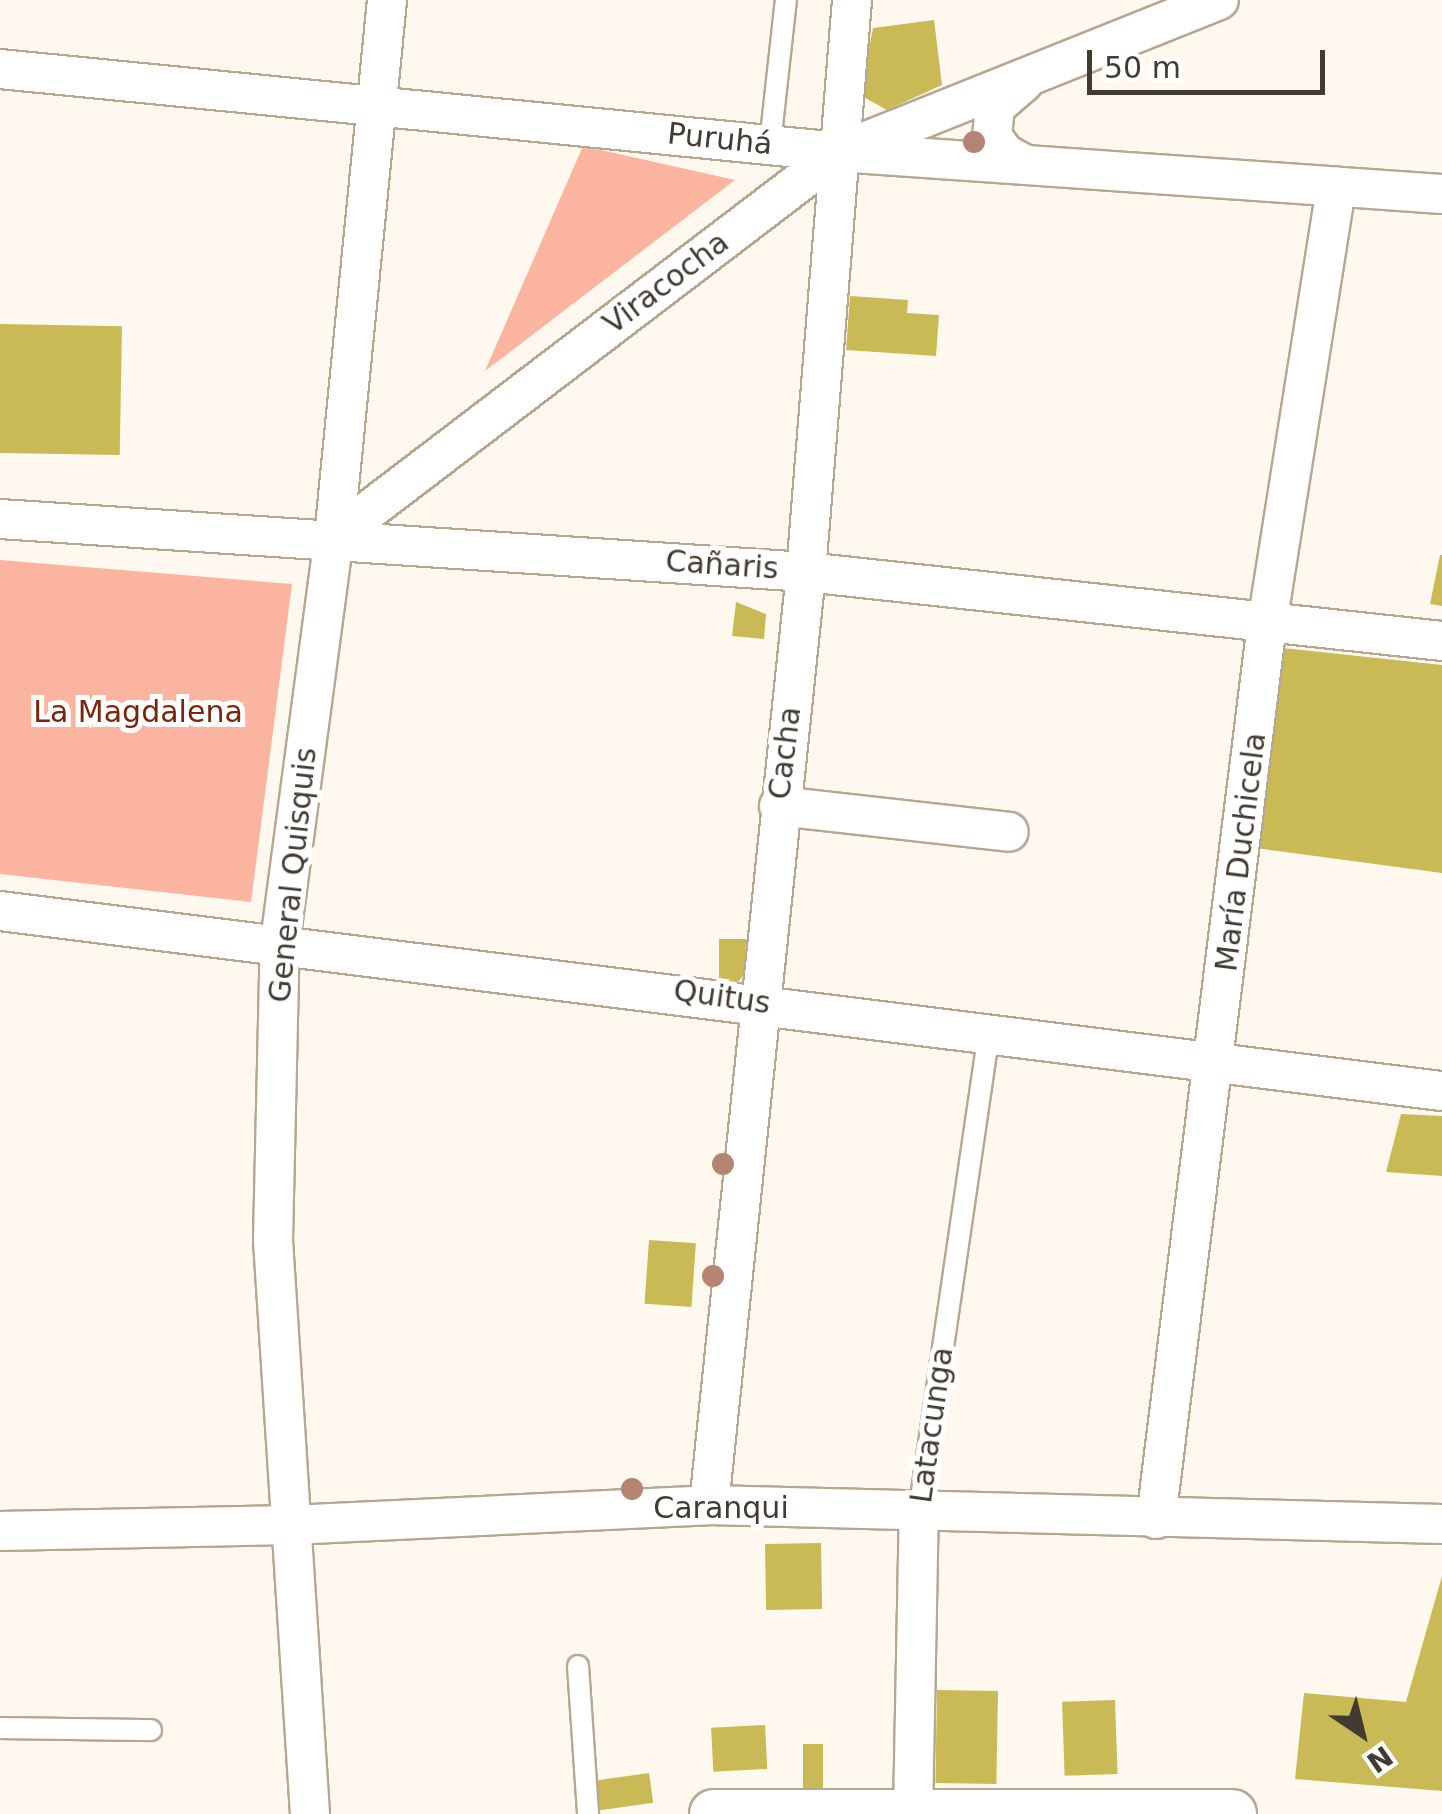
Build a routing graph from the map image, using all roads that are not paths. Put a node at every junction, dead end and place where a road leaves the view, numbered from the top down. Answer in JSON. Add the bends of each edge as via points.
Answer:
{"nodes":[{"id":1,"x":387,"y":0,"type":"edge"},
{"id":2,"x":786,"y":0,"type":"edge"},
{"id":3,"x":852,"y":0,"type":"edge"},
{"id":4,"x":1220,"y":0,"type":"edge"},
{"id":5,"x":0,"y":69,"type":"edge"},
{"id":6,"x":1026,"y":81,"type":"junction"},
{"id":7,"x":376,"y":102,"type":"junction"},
{"id":8,"x":770,"y":144,"type":"junction"},
{"id":9,"x":839,"y":152,"type":"junction"},
{"id":10,"x":1024,"y":164,"type":"junction"},
{"id":11,"x":1336,"y":186,"type":"junction"},
{"id":12,"x":1442,"y":194,"type":"edge"},
{"id":13,"x":0,"y":520,"type":"edge"},
{"id":14,"x":334,"y":537,"type":"junction"},
{"id":15,"x":806,"y":572,"type":"junction"},
{"id":16,"x":1267,"y":624,"type":"junction"},
{"id":17,"x":1442,"y":641,"type":"edge"},
{"id":18,"x":779,"y":806,"type":"junction"},
{"id":19,"x":1009,"y":832,"type":"dead end"},
{"id":20,"x":0,"y":911,"type":"edge"},
{"id":21,"x":280,"y":942,"type":"junction"},
{"id":22,"x":757,"y":1001,"type":"junction"},
{"id":23,"x":988,"y":1039,"type":"junction"},
{"id":24,"x":1216,"y":1067,"type":"junction"},
{"id":25,"x":1442,"y":1091,"type":"edge"},
{"id":26,"x":709,"y":1505,"type":"junction"},
{"id":27,"x":919,"y":1512,"type":"junction"},
{"id":28,"x":1156,"y":1519,"type":"junction"},
{"id":29,"x":1442,"y":1524,"type":"edge"},
{"id":30,"x":290,"y":1525,"type":"junction"},
{"id":31,"x":0,"y":1531,"type":"edge"},
{"id":32,"x":578,"y":1666,"type":"dead end"},
{"id":33,"x":0,"y":1728,"type":"edge"},
{"id":34,"x":152,"y":1730,"type":"dead end"},
{"id":35,"x":912,"y":1812,"type":"edge"},
{"id":36,"x":310,"y":1814,"type":"edge"},
{"id":37,"x":588,"y":1814,"type":"edge"},
{"id":38,"x":714,"y":1814,"type":"edge"},
{"id":39,"x":1232,"y":1814,"type":"edge"}],
"edges":[{"from":1,"to":7,"type":"street","name":"General Quisquis"},
{"from":2,"to":8,"type":"lane"},
{"from":3,"to":9,"type":"street","name":"Cacha"},
{"from":4,"to":6,"type":"street","name":"Viracocha"},
{"from":5,"to":7,"type":"street","name":"Puruhá"},
{"from":6,"to":9,"type":"street","name":"Viracocha"},
{"from":6,"to":10,"type":"street","name":"Viracocha","via":[[996,106],[992,136],[1004,154]]},
{"from":7,"to":8,"type":"street","name":"Puruhá"},
{"from":7,"to":14,"type":"street","name":"General Quisquis"},
{"from":8,"to":9,"type":"street","name":"Puruhá"},
{"from":9,"to":10,"type":"street","name":"Puruhá"},
{"from":9,"to":14,"type":"street","name":"Viracocha"},
{"from":9,"to":15,"type":"street","name":"Cacha"},
{"from":10,"to":11,"type":"street","name":"Puruhá"},
{"from":11,"to":12,"type":"street","name":"Puruhá"},
{"from":11,"to":16,"type":"street","name":"María Duchicela"},
{"from":13,"to":14,"type":"street","name":"Cañaris"},
{"from":14,"to":15,"type":"street","name":"Cañaris"},
{"from":14,"to":21,"type":"street","name":"General Quisquis"},
{"from":15,"to":16,"type":"street","name":"Cañaris"},
{"from":15,"to":18,"type":"street","name":"Cacha"},
{"from":16,"to":17,"type":"street","name":"Cañaris"},
{"from":16,"to":24,"type":"street","name":"María Duchicela"},
{"from":18,"to":19,"type":"street"},
{"from":18,"to":22,"type":"street","name":"Cacha"},
{"from":20,"to":21,"type":"street","name":"Quitus"},
{"from":21,"to":22,"type":"street","name":"Quitus"},
{"from":21,"to":30,"type":"street","name":"General Quisquis","via":[[273,1240]]},
{"from":22,"to":23,"type":"street","name":"Quitus"},
{"from":22,"to":26,"type":"street","name":"Cacha"},
{"from":23,"to":24,"type":"street","name":"Quitus"},
{"from":23,"to":27,"type":"lane","name":"Latacunga"},
{"from":24,"to":25,"type":"street","name":"Quitus"},
{"from":24,"to":28,"type":"street","name":"María Duchicela"},
{"from":26,"to":27,"type":"street","name":"Caranqui"},
{"from":26,"to":30,"type":"street","name":"Caranqui"},
{"from":27,"to":28,"type":"street","name":"Caranqui"},
{"from":27,"to":35,"type":"street","name":"Latacunga"},
{"from":28,"to":29,"type":"street","name":"Caranqui"},
{"from":30,"to":31,"type":"street","name":"Caranqui"},
{"from":30,"to":36,"type":"street","name":"General Quisquis"},
{"from":32,"to":37,"type":"lane"},
{"from":33,"to":34,"type":"lane"},
{"from":35,"to":38,"type":"street"},
{"from":35,"to":39,"type":"street"}]}
